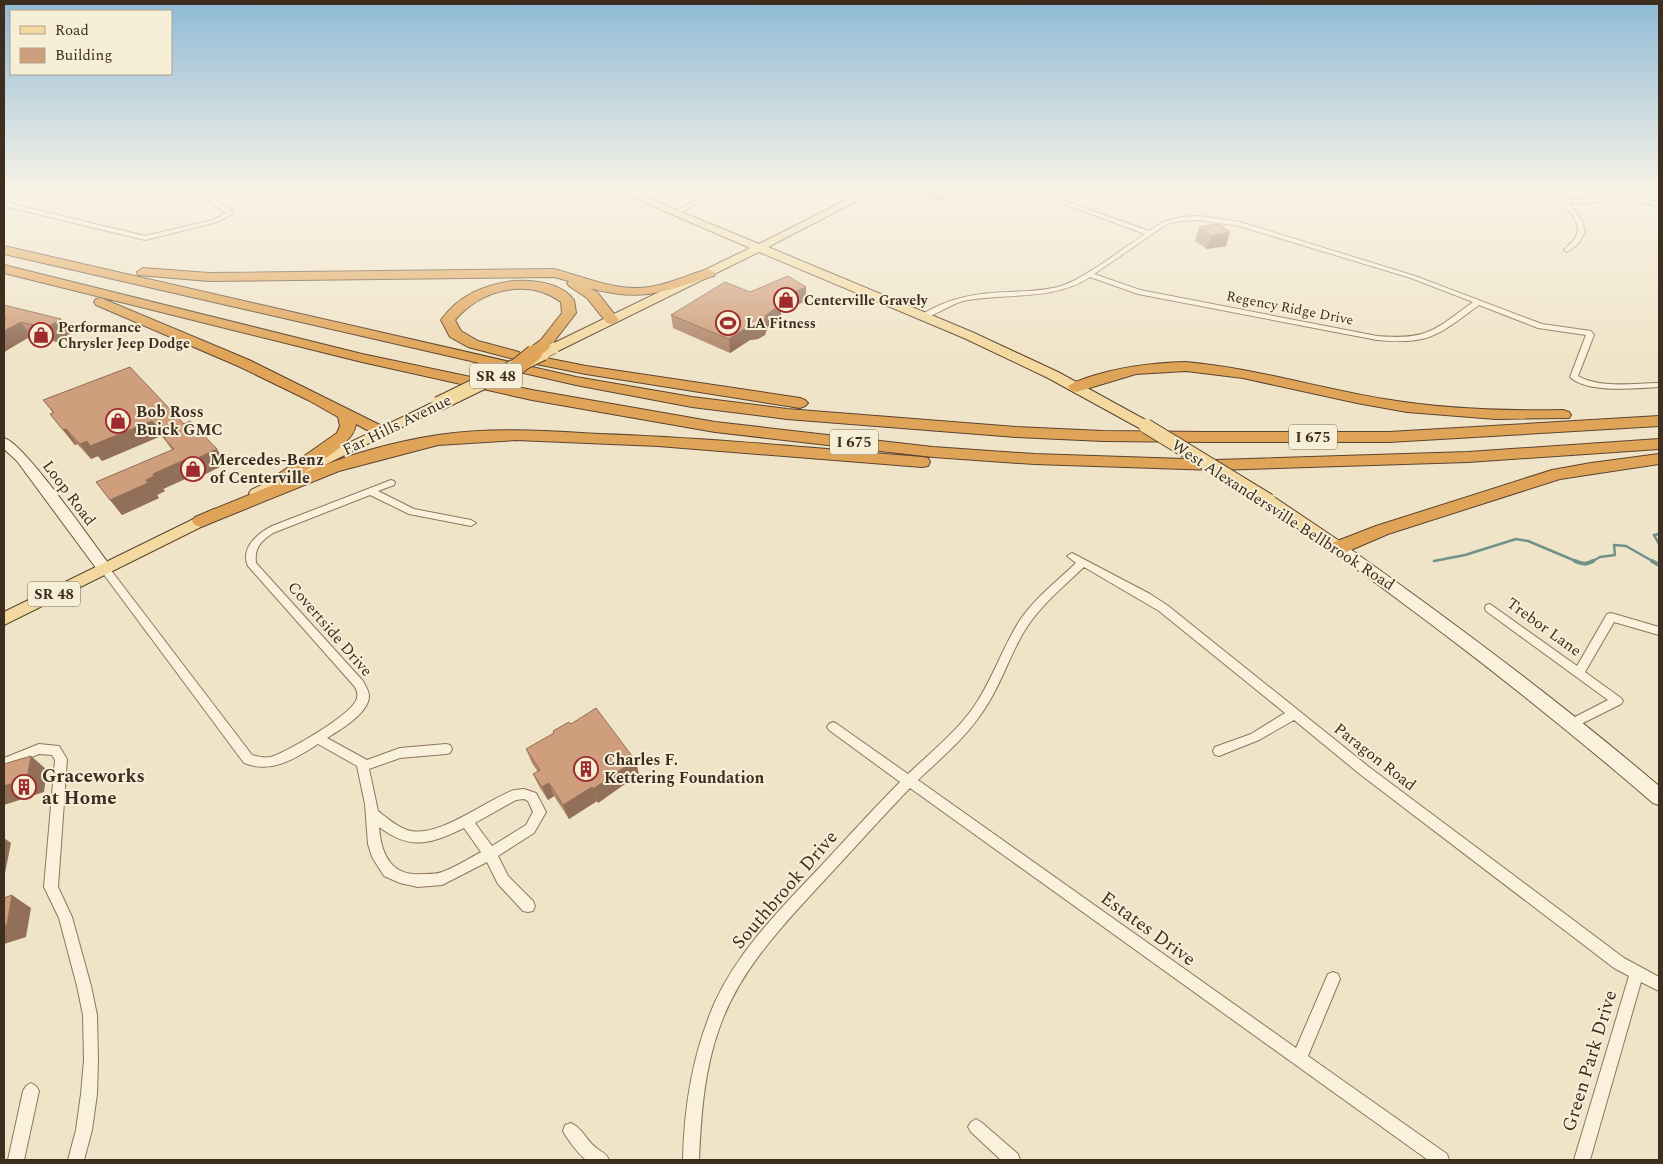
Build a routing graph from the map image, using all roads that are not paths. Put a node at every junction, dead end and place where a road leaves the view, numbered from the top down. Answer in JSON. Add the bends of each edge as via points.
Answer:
{"nodes":[{"id":1,"x":6,"y":245,"type":"edge"},
{"id":2,"x":752,"y":245,"type":"edge"},
{"id":3,"x":763,"y":245,"type":"edge"},
{"id":4,"x":1131,"y":245,"type":"edge"},
{"id":5,"x":1308,"y":245,"type":"edge"},
{"id":6,"x":1571,"y":245,"type":"edge"},
{"id":7,"x":758,"y":248,"type":"junction"},
{"id":8,"x":4,"y":250,"type":"edge"},
{"id":9,"x":1566,"y":250,"type":"dead end"},
{"id":10,"x":4,"y":269,"type":"edge"},
{"id":11,"x":709,"y":273,"type":"junction"},
{"id":12,"x":1089,"y":274,"type":"junction"},
{"id":13,"x":502,"y":275,"type":"junction"},
{"id":14,"x":64,"y":284,"type":"junction"},
{"id":15,"x":1479,"y":302,"type":"junction"},
{"id":16,"x":924,"y":317,"type":"junction"},
{"id":17,"x":612,"y":320,"type":"junction"},
{"id":18,"x":549,"y":346,"type":"junction"},
{"id":19,"x":518,"y":366,"type":"joint"},
{"id":20,"x":1659,"y":385,"type":"edge"},
{"id":21,"x":1076,"y":387,"type":"junction"},
{"id":22,"x":341,"y":410,"type":"junction"},
{"id":23,"x":1659,"y":414,"type":"edge"},
{"id":24,"x":1659,"y":421,"type":"edge"},
{"id":25,"x":967,"y":428,"type":"junction"},
{"id":26,"x":382,"y":432,"type":"junction"},
{"id":27,"x":4,"y":442,"type":"edge"},
{"id":28,"x":1659,"y":444,"type":"edge"},
{"id":29,"x":1659,"y":459,"type":"edge"},
{"id":30,"x":1142,"y":462,"type":"junction"},
{"id":31,"x":391,"y":483,"type":"dead end"},
{"id":32,"x":274,"y":485,"type":"junction"},
{"id":33,"x":370,"y":491,"type":"junction"},
{"id":34,"x":201,"y":521,"type":"junction"},
{"id":35,"x":471,"y":523,"type":"dead end"},
{"id":36,"x":1338,"y":548,"type":"junction"},
{"id":37,"x":1078,"y":559,"type":"joint"},
{"id":38,"x":104,"y":568,"type":"junction"},
{"id":39,"x":1490,"y":608,"type":"dead end"},
{"id":40,"x":4,"y":619,"type":"edge"},
{"id":41,"x":1659,"y":631,"type":"edge"},
{"id":42,"x":1579,"y":673,"type":"junction"},
{"id":43,"x":1294,"y":714,"type":"junction"},
{"id":44,"x":1571,"y":724,"type":"junction"},
{"id":45,"x":833,"y":728,"type":"dead end"},
{"id":46,"x":317,"y":738,"type":"junction"},
{"id":47,"x":446,"y":748,"type":"dead end"},
{"id":48,"x":1219,"y":751,"type":"dead end"},
{"id":49,"x":4,"y":763,"type":"edge"},
{"id":50,"x":362,"y":764,"type":"junction"},
{"id":51,"x":908,"y":782,"type":"junction"},
{"id":52,"x":1659,"y":797,"type":"edge"},
{"id":53,"x":372,"y":814,"type":"junction"},
{"id":54,"x":466,"y":820,"type":"junction"},
{"id":55,"x":490,"y":854,"type":"junction"},
{"id":56,"x":528,"y":906,"type":"dead end"},
{"id":57,"x":1637,"y":974,"type":"junction"},
{"id":58,"x":1333,"y":979,"type":"dead end"},
{"id":59,"x":1659,"y":984,"type":"edge"},
{"id":60,"x":1299,"y":1059,"type":"junction"},
{"id":61,"x":32,"y":1091,"type":"dead end"},
{"id":62,"x":976,"y":1127,"type":"dead end"},
{"id":63,"x":571,"y":1131,"type":"dead end"},
{"id":64,"x":16,"y":1160,"type":"edge"},
{"id":65,"x":76,"y":1160,"type":"edge"},
{"id":66,"x":602,"y":1160,"type":"edge"},
{"id":67,"x":691,"y":1160,"type":"edge"},
{"id":68,"x":1012,"y":1160,"type":"edge"},
{"id":69,"x":1441,"y":1160,"type":"edge"},
{"id":70,"x":1582,"y":1160,"type":"edge"}],
"edges":[{"from":1,"to":13,"type":"highway","via":[[190,277]]},
{"from":2,"to":7,"type":"main road","name":"West Alexandersville Bellbrook Road"},
{"from":3,"to":7,"type":"main road"},
{"from":4,"to":12,"type":"street"},
{"from":5,"to":15,"type":"street","via":[[1413,277]]},
{"from":6,"to":9,"type":"street"},
{"from":7,"to":11,"type":"main road"},
{"from":7,"to":16,"type":"main road","name":"West Alexandersville Bellbrook Road"},
{"from":8,"to":25,"type":"highway","number":"I 675","via":[[576,382],[787,414]]},
{"from":10,"to":14,"type":"highway","number":"I 675"},
{"from":11,"to":13,"type":"highway","via":[[649,291],[630,292],[554,273]]},
{"from":11,"to":17,"type":"main road"},
{"from":12,"to":15,"type":"street","name":"Regency Ridge Drive","via":[[1138,292],[1385,339],[1428,337]]},
{"from":12,"to":16,"type":"street","via":[[1069,286],[1045,293],[963,298]]},
{"from":13,"to":17,"type":"highway","via":[[574,283],[592,295]]},
{"from":14,"to":22,"type":"highway","via":[[184,335]]},
{"from":14,"to":30,"type":"highway","number":"I 675","via":[[532,396],[715,427],[933,452]]},
{"from":15,"to":20,"type":"street","via":[[1588,342],[1574,378],[1579,381],[1597,385]]},
{"from":16,"to":21,"type":"main road","name":"West Alexandersville Bellbrook Road"},
{"from":17,"to":18,"type":"main road"},
{"from":18,"to":19,"type":"highway","bridge":true},
{"from":18,"to":25,"type":"highway","via":[[569,313],[567,300],[551,289],[528,285],[502,287],[477,294],[448,320],[455,334],[499,352],[586,370]]},
{"from":19,"to":26,"type":"main road","name":"Far Hills Avenue","number":"SR 48","bridge":true},
{"from":21,"to":23,"type":"highway","via":[[1135,370],[1192,367],[1234,372],[1383,404],[1448,413],[1516,416]]},
{"from":21,"to":36,"type":"main road","name":"West Alexandersville Bellbrook Road","bridge":true,"via":[[1269,501]]},
{"from":22,"to":26,"type":"highway"},
{"from":22,"to":32,"type":"highway","via":[[348,424],[348,431],[343,437]]},
{"from":24,"to":25,"type":"highway","number":"I 675","via":[[1380,437],[1103,436]]},
{"from":26,"to":32,"type":"main road","name":"Far Hills Avenue","number":"SR 48"},
{"from":27,"to":38,"type":"main road","name":"Loop Road","via":[[22,458]]},
{"from":28,"to":30,"type":"highway","number":"I 675","via":[[1468,457],[1304,463]]},
{"from":29,"to":36,"type":"highway","via":[[1558,474],[1382,530]]},
{"from":30,"to":34,"type":"highway","via":[[1020,467],[658,441],[516,435],[438,440],[385,452],[333,467]]},
{"from":31,"to":33,"type":"street","name":"Covertside Drive"},
{"from":32,"to":34,"type":"main road","name":"Far Hills Avenue","number":"SR 48"},
{"from":33,"to":35,"type":"street","via":[[412,512]]},
{"from":33,"to":46,"type":"street","name":"Covertside Drive","via":[[267,532],[255,543],[249,556],[251,564],[363,692],[363,700],[354,713]]},
{"from":34,"to":38,"type":"main road","name":"Far Hills Avenue","number":"SR 48"},
{"from":36,"to":44,"type":"main road","name":"West Alexandersville Bellbrook Road","via":[[1423,608]]},
{"from":37,"to":43,"type":"street","name":"Paragon Road","via":[[1163,608]]},
{"from":37,"to":51,"type":"street","name":"Southbrook Drive","via":[[1025,621],[975,714]]},
{"from":38,"to":40,"type":"main road","name":"Far Hills Avenue","number":"SR 48"},
{"from":38,"to":46,"type":"street","name":"Covertside Drive","via":[[248,759],[257,763],[274,762]]},
{"from":39,"to":42,"type":"street","name":"Trebor Lane"},
{"from":41,"to":42,"type":"street","via":[[1611,616]]},
{"from":42,"to":44,"type":"street","name":"Trebor Lane","via":[[1617,700]]},
{"from":43,"to":48,"type":"street","via":[[1255,737]]},
{"from":43,"to":57,"type":"street","name":"Paragon Road","via":[[1396,795]]},
{"from":44,"to":52,"type":"main road","name":"West Alexandersville Bellbrook Road"},
{"from":45,"to":51,"type":"street","name":"Estates Drive"},
{"from":46,"to":50,"type":"street"},
{"from":47,"to":50,"type":"street","via":[[400,753],[376,763]]},
{"from":49,"to":65,"type":"street","via":[[39,749],[54,750],[62,759],[51,887],[65,917],[90,1015],[89,1094]]},
{"from":50,"to":53,"type":"street"},
{"from":51,"to":60,"type":"street","name":"Estates Drive"},
{"from":51,"to":67,"type":"street","name":"Southbrook Drive","via":[[794,904],[755,948],[738,973],[720,1008],[703,1054],[695,1091]]},
{"from":53,"to":54,"type":"street","via":[[396,831],[413,838],[441,833]]},
{"from":53,"to":55,"type":"street","via":[[377,854],[389,872],[400,877],[418,881],[442,879]]},
{"from":54,"to":55,"type":"street"},
{"from":54,"to":55,"type":"street","via":[[514,795],[532,797],[540,812],[536,822]]},
{"from":55,"to":56,"type":"street","via":[[503,880]]},
{"from":57,"to":59,"type":"street","name":"Paragon Road"},
{"from":57,"to":70,"type":"street","name":"Green Park Drive"},
{"from":58,"to":60,"type":"street"},
{"from":60,"to":69,"type":"street","name":"Estates Drive"},
{"from":61,"to":64,"type":"street"},
{"from":62,"to":68,"type":"street"},
{"from":63,"to":66,"type":"street","via":[[589,1152]]}]}
